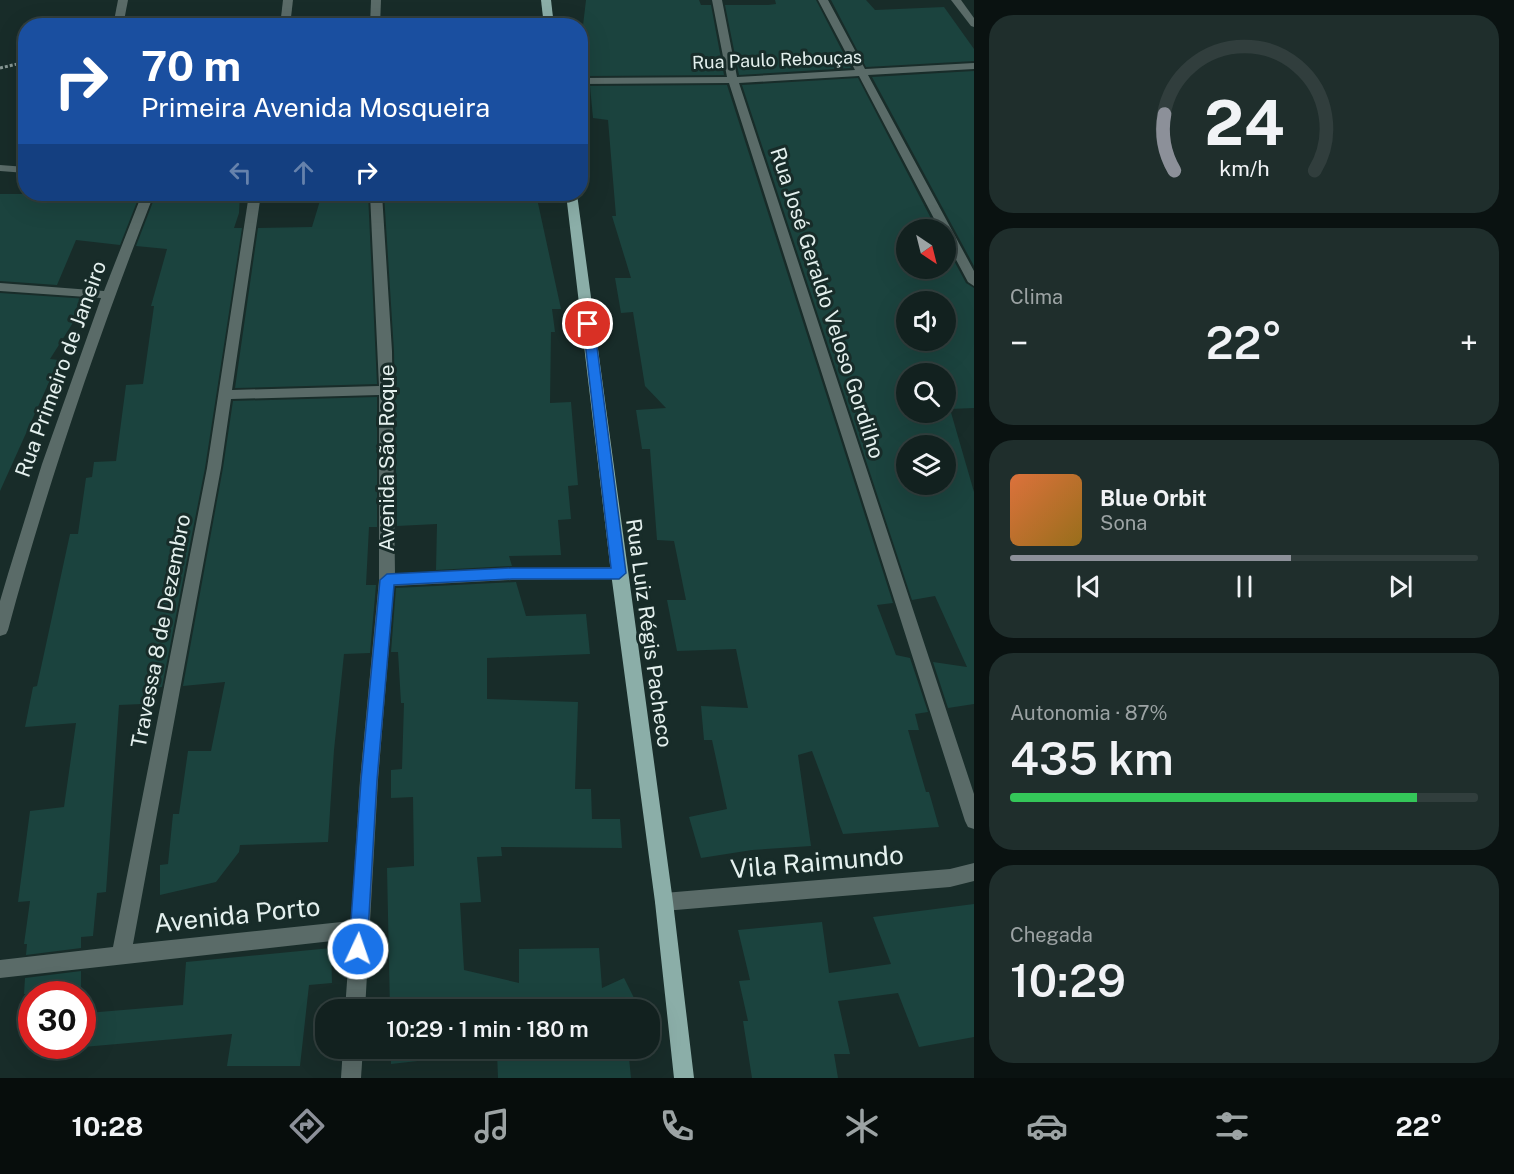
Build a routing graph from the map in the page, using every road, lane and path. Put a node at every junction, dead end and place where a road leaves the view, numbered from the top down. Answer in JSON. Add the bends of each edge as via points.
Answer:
{"nodes":[{"id":1,"x":123,"y":0,"type":"edge"},
{"id":2,"x":288,"y":0,"type":"edge"},
{"id":3,"x":376,"y":0,"type":"edge"},
{"id":4,"x":546,"y":0,"type":"edge"},
{"id":5,"x":717,"y":0,"type":"edge"},
{"id":6,"x":823,"y":0,"type":"edge"},
{"id":7,"x":956,"y":0,"type":"edge"},
{"id":8,"x":120,"y":18,"type":"edge"},
{"id":9,"x":286,"y":18,"type":"edge"},
{"id":10,"x":375,"y":18,"type":"edge"},
{"id":11,"x":548,"y":18,"type":"edge"},
{"id":12,"x":974,"y":24,"type":"edge"},
{"id":13,"x":18,"y":64,"type":"edge"},
{"id":14,"x":974,"y":66,"type":"edge"},
{"id":15,"x":0,"y":68,"type":"edge"},
{"id":16,"x":862,"y":74,"type":"junction"},
{"id":17,"x":733,"y":80,"type":"junction"},
{"id":18,"x":588,"y":81,"type":"edge"},
{"id":19,"x":0,"y":168,"type":"edge"},
{"id":20,"x":18,"y":169,"type":"edge"},
{"id":21,"x":145,"y":201,"type":"edge"},
{"id":22,"x":254,"y":201,"type":"edge"},
{"id":23,"x":376,"y":201,"type":"edge"},
{"id":24,"x":572,"y":201,"type":"edge"},
{"id":25,"x":974,"y":282,"type":"edge"},
{"id":26,"x":0,"y":287,"type":"edge"},
{"id":27,"x":108,"y":295,"type":"junction"},
{"id":28,"x":386,"y":390,"type":"junction"},
{"id":29,"x":224,"y":395,"type":"junction"},
{"id":30,"x":619,"y":573,"type":"junction"},
{"id":31,"x":387,"y":580,"type":"junction"},
{"id":32,"x":0,"y":630,"type":"edge"},
{"id":33,"x":974,"y":821,"type":"edge"},
{"id":34,"x":974,"y":872,"type":"edge"},
{"id":35,"x":664,"y":902,"type":"junction"},
{"id":36,"x":359,"y":929,"type":"junction"},
{"id":37,"x":121,"y":955,"type":"junction"},
{"id":38,"x":0,"y":969,"type":"edge"},
{"id":39,"x":356,"y":999,"type":"edge"},
{"id":40,"x":352,"y":1059,"type":"edge"},
{"id":41,"x":351,"y":1078,"type":"edge"},
{"id":42,"x":684,"y":1078,"type":"edge"}],
"edges":[{"from":1,"to":8,"type":"street"},
{"from":2,"to":9,"type":"street"},
{"from":3,"to":10,"type":"street"},
{"from":4,"to":11,"type":"main road"},
{"from":5,"to":17,"type":"street","name":"Rua José Geraldo Veloso Gordilho"},
{"from":6,"to":16,"type":"street"},
{"from":7,"to":12,"type":"street"},
{"from":13,"to":15,"type":"path"},
{"from":14,"to":16,"type":"street","name":"Rua Paulo Rebouças"},
{"from":16,"to":17,"type":"street","name":"Rua Paulo Rebouças"},
{"from":16,"to":25,"type":"street"},
{"from":17,"to":18,"type":"street","name":"Rua Paulo Rebouças"},
{"from":17,"to":33,"type":"street","name":"Rua José Geraldo Veloso Gordilho"},
{"from":19,"to":20,"type":"street"},
{"from":21,"to":27,"type":"street","name":"Rua Primeiro de Janeiro"},
{"from":22,"to":29,"type":"street","name":"Travessa 8 de Dezembro"},
{"from":23,"to":28,"type":"street","name":"Avenida São Roque"},
{"from":24,"to":30,"type":"main road","name":"Rua Luiz Régis Pacheco"},
{"from":26,"to":27,"type":"street"},
{"from":27,"to":32,"type":"street","name":"Rua Primeiro de Janeiro","via":[[43,479]]},
{"from":28,"to":29,"type":"street"},
{"from":28,"to":31,"type":"street","name":"Avenida São Roque"},
{"from":29,"to":37,"type":"street","name":"Travessa 8 de Dezembro","via":[[214,468]]},
{"from":30,"to":31,"type":"street"},
{"from":30,"to":35,"type":"main road","name":"Rua Luiz Régis Pacheco"},
{"from":31,"to":36,"type":"street","name":"Avenida São Roque"},
{"from":34,"to":35,"type":"street","name":"Vila Raimundo","via":[[950,878]]},
{"from":35,"to":42,"type":"main road","name":"Rua Luiz Régis Pacheco"},
{"from":36,"to":37,"type":"street","name":"Avenida Porto"},
{"from":36,"to":39,"type":"street","name":"Avenida São Roque"},
{"from":37,"to":38,"type":"street"},
{"from":40,"to":41,"type":"street"}]}
